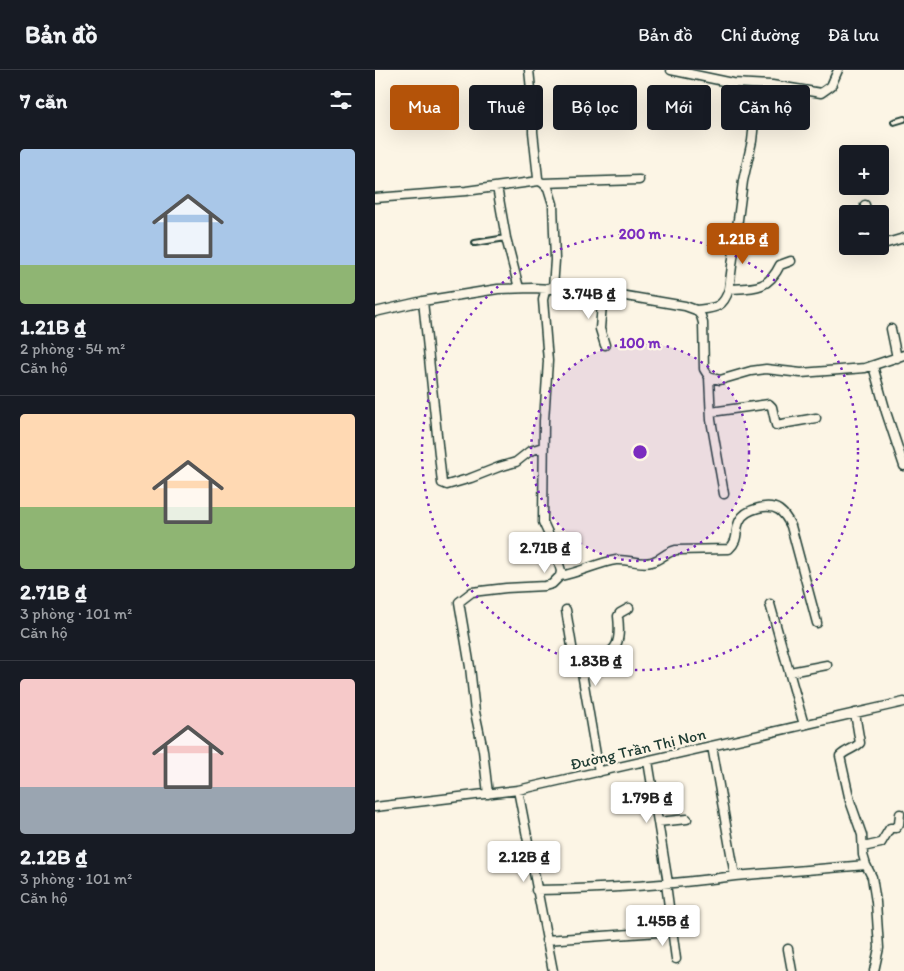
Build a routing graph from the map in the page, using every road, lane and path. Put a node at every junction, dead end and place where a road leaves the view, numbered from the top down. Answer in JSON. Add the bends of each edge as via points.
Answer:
{"nodes":[{"id":1,"x":529,"y":70,"type":"edge"},
{"id":2,"x":671,"y":70,"type":"edge"},
{"id":3,"x":838,"y":70,"type":"edge"},
{"id":4,"x":757,"y":85,"type":"edge"},
{"id":5,"x":810,"y":91,"type":"edge"},
{"id":6,"x":904,"y":119,"type":"edge"},
{"id":7,"x":894,"y":122,"type":"dead end"},
{"id":8,"x":753,"y":130,"type":"edge"},
{"id":9,"x":639,"y":180,"type":"dead end"},
{"id":10,"x":541,"y":182,"type":"junction"},
{"id":11,"x":497,"y":187,"type":"junction"},
{"id":12,"x":375,"y":198,"type":"edge"},
{"id":13,"x":506,"y":238,"type":"junction"},
{"id":14,"x":904,"y":238,"type":"edge"},
{"id":15,"x":475,"y":242,"type":"dead end"},
{"id":16,"x":889,"y":242,"type":"edge"},
{"id":17,"x":791,"y":261,"type":"dead end"},
{"id":18,"x":519,"y":288,"type":"junction"},
{"id":19,"x":551,"y":288,"type":"junction"},
{"id":20,"x":729,"y":289,"type":"junction"},
{"id":21,"x":603,"y":291,"type":"junction"},
{"id":22,"x":423,"y":301,"type":"junction"},
{"id":23,"x":696,"y":310,"type":"junction"},
{"id":24,"x":375,"y":312,"type":"edge"},
{"id":25,"x":891,"y":329,"type":"dead end"},
{"id":26,"x":605,"y":345,"type":"dead end"},
{"id":27,"x":900,"y":357,"type":"edge"},
{"id":28,"x":873,"y":366,"type":"junction"},
{"id":29,"x":709,"y":377,"type":"junction"},
{"id":30,"x":711,"y":412,"type":"junction"},
{"id":31,"x":816,"y":418,"type":"dead end"},
{"id":32,"x":543,"y":447,"type":"junction"},
{"id":33,"x":904,"y":466,"type":"edge"},
{"id":34,"x":724,"y":494,"type":"dead end"},
{"id":35,"x":561,"y":576,"type":"junction"},
{"id":36,"x":770,"y":604,"type":"dead end"},
{"id":37,"x":629,"y":608,"type":"dead end"},
{"id":38,"x":566,"y":610,"type":"dead end"},
{"id":39,"x":817,"y":623,"type":"dead end"},
{"id":40,"x":827,"y":665,"type":"dead end"},
{"id":41,"x":581,"y":667,"type":"junction"},
{"id":42,"x":790,"y":672,"type":"junction"},
{"id":43,"x":904,"y":702,"type":"edge"},
{"id":44,"x":855,"y":712,"type":"junction"},
{"id":45,"x":804,"y":724,"type":"junction"},
{"id":46,"x":712,"y":746,"type":"junction"},
{"id":47,"x":648,"y":760,"type":"junction"},
{"id":48,"x":599,"y":772,"type":"junction"},
{"id":49,"x":518,"y":790,"type":"junction"},
{"id":50,"x":488,"y":794,"type":"junction"},
{"id":51,"x":375,"y":807,"type":"edge"},
{"id":52,"x":900,"y":814,"type":"dead end"},
{"id":53,"x":687,"y":819,"type":"dead end"},
{"id":54,"x":658,"y":822,"type":"junction"},
{"id":55,"x":863,"y":847,"type":"junction"},
{"id":56,"x":866,"y":865,"type":"junction"},
{"id":57,"x":735,"y":876,"type":"junction"},
{"id":58,"x":667,"y":884,"type":"junction"},
{"id":59,"x":537,"y":890,"type":"junction"},
{"id":60,"x":673,"y":932,"type":"junction"},
{"id":61,"x":546,"y":940,"type":"junction"},
{"id":62,"x":788,"y":949,"type":"dead end"},
{"id":63,"x":676,"y":960,"type":"dead end"},
{"id":64,"x":553,"y":971,"type":"edge"},
{"id":65,"x":792,"y":971,"type":"edge"},
{"id":66,"x":874,"y":971,"type":"edge"}],
"edges":[{"from":1,"to":10,"type":"street","via":[[533,132]]},
{"from":2,"to":4,"type":"street"},
{"from":3,"to":5,"type":"street","via":[[831,86],[821,93]]},
{"from":6,"to":7,"type":"lane"},
{"from":8,"to":20,"type":"street"},
{"from":9,"to":10,"type":"street"},
{"from":10,"to":11,"type":"street"},
{"from":10,"to":19,"type":"street","via":[[551,194],[553,204],[555,260]]},
{"from":11,"to":12,"type":"street"},
{"from":11,"to":13,"type":"street"},
{"from":13,"to":15,"type":"lane"},
{"from":13,"to":18,"type":"street"},
{"from":14,"to":16,"type":"street"},
{"from":17,"to":20,"type":"street","via":[[781,265],[767,283]]},
{"from":18,"to":19,"type":"street"},
{"from":18,"to":22,"type":"street"},
{"from":19,"to":21,"type":"street"},
{"from":19,"to":32,"type":"street","via":[[545,291],[543,300],[548,361]]},
{"from":20,"to":23,"type":"street","via":[[717,307]]},
{"from":21,"to":23,"type":"street"},
{"from":21,"to":26,"type":"street","via":[[600,329]]},
{"from":22,"to":24,"type":"street"},
{"from":22,"to":32,"type":"street","via":[[442,483],[447,485],[517,462],[530,451]]},
{"from":23,"to":29,"type":"street","via":[[703,324],[704,369]]},
{"from":25,"to":27,"type":"street"},
{"from":27,"to":28,"type":"street"},
{"from":28,"to":29,"type":"street","via":[[801,373],[767,369],[720,380]]},
{"from":28,"to":33,"type":"street"},
{"from":29,"to":30,"type":"street"},
{"from":30,"to":31,"type":"street","via":[[769,404],[773,407],[776,425]]},
{"from":30,"to":34,"type":"street"},
{"from":32,"to":35,"type":"street","via":[[543,522],[553,544]]},
{"from":35,"to":39,"type":"street","via":[[615,560],[652,562],[675,550],[729,549],[736,540],[745,514],[773,507],[785,516],[791,526]]},
{"from":35,"to":50,"type":"street","via":[[545,586],[472,592],[459,602]]},
{"from":36,"to":42,"type":"street"},
{"from":37,"to":41,"type":"street","via":[[618,616],[618,643],[601,656],[587,659]]},
{"from":38,"to":41,"type":"street","via":[[575,663]]},
{"from":40,"to":42,"type":"street"},
{"from":41,"to":48,"type":"street"},
{"from":42,"to":45,"type":"street"},
{"from":43,"to":44,"type":"street","name":"Đường Trần Thị Non"},
{"from":44,"to":45,"type":"street","name":"Đường Trần Thị Non"},
{"from":44,"to":55,"type":"street","via":[[860,744],[840,756]]},
{"from":45,"to":46,"type":"street","name":"Đường Trần Thị Non"},
{"from":46,"to":47,"type":"street","name":"Đường Trần Thị Non"},
{"from":46,"to":57,"type":"street"},
{"from":47,"to":48,"type":"street","name":"Đường Trần Thị Non"},
{"from":47,"to":54,"type":"street"},
{"from":48,"to":49,"type":"street","name":"Đường Trần Thị Non"},
{"from":49,"to":50,"type":"street","name":"Đường Trần Thị Non"},
{"from":49,"to":59,"type":"street"},
{"from":50,"to":51,"type":"street","name":"Đường Trần Thị Non"},
{"from":52,"to":55,"type":"street","via":[[899,824],[890,828],[881,843]]},
{"from":53,"to":54,"type":"street"},
{"from":54,"to":58,"type":"street"},
{"from":55,"to":56,"type":"street"},
{"from":56,"to":57,"type":"street"},
{"from":56,"to":66,"type":"street","via":[[872,876],[877,902],[879,948]]},
{"from":57,"to":58,"type":"street"},
{"from":58,"to":59,"type":"street"},
{"from":58,"to":60,"type":"street"},
{"from":59,"to":61,"type":"street"},
{"from":60,"to":61,"type":"street"},
{"from":60,"to":63,"type":"street"},
{"from":61,"to":64,"type":"street"},
{"from":62,"to":65,"type":"street"}]}
